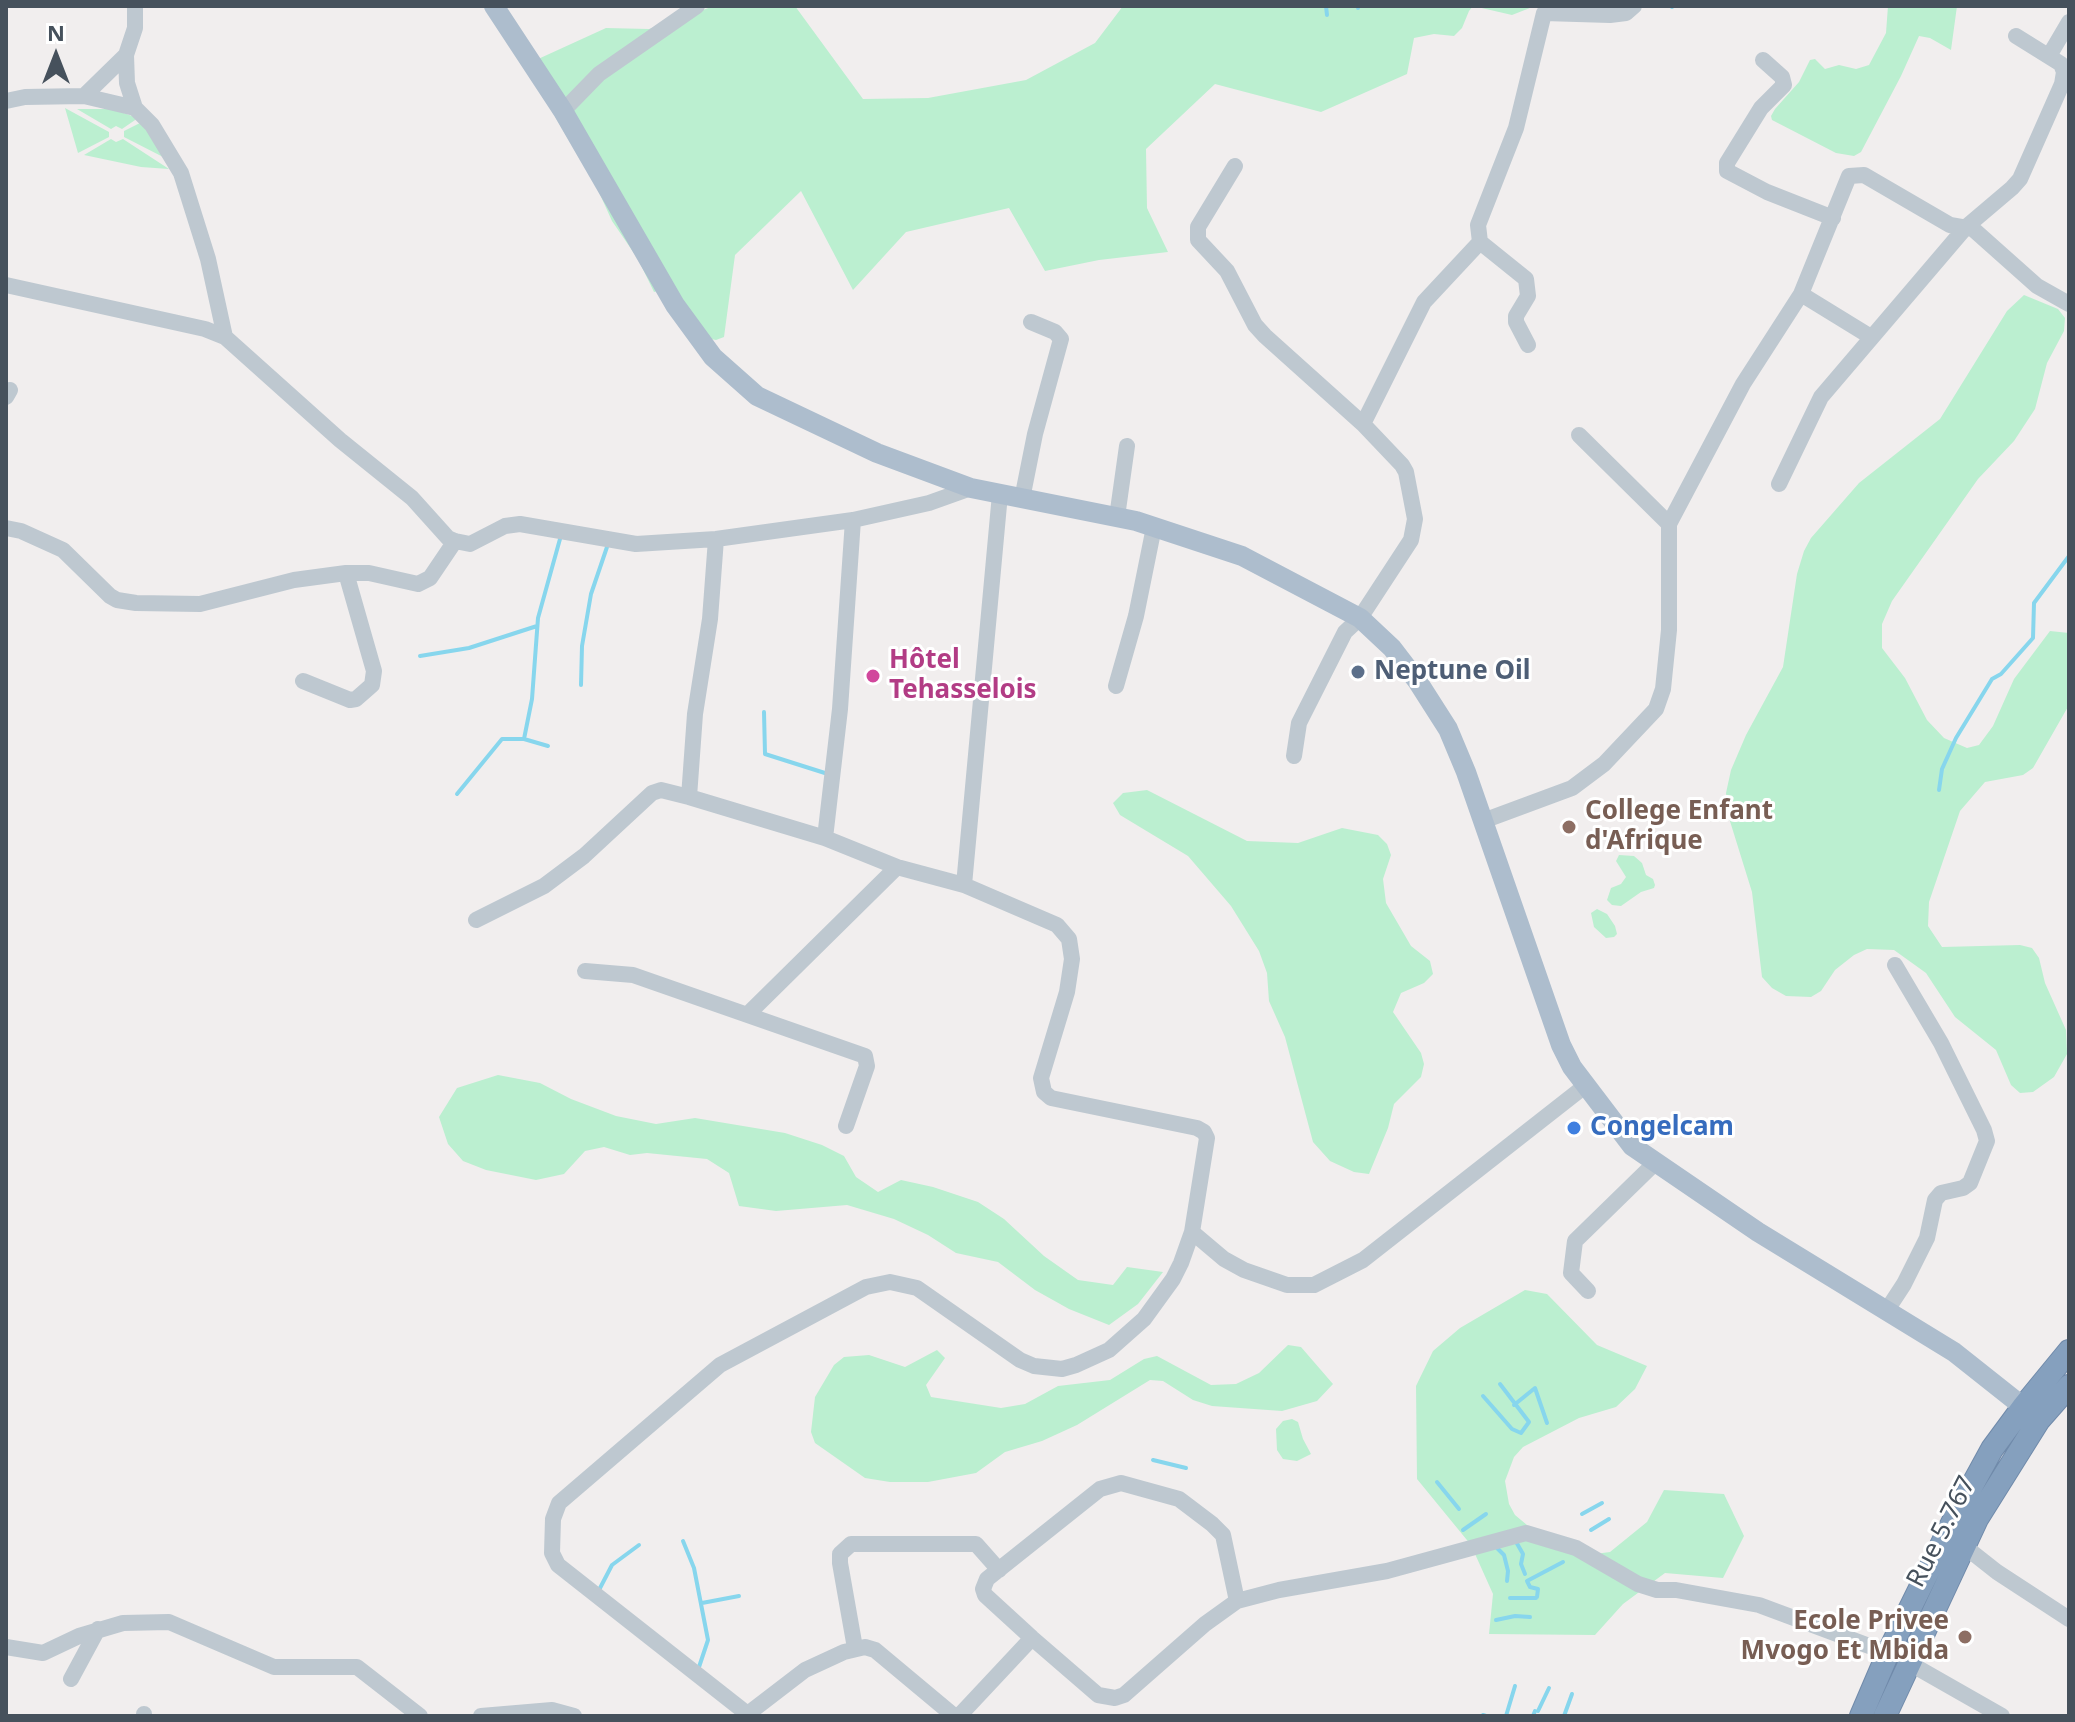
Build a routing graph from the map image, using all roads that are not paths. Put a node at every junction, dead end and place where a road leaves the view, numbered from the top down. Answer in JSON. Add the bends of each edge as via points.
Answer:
{"nodes":[{"id":1,"x":135,"y":6,"type":"edge"},
{"id":2,"x":494,"y":6,"type":"edge"},
{"id":3,"x":697,"y":6,"type":"edge"},
{"id":4,"x":1634,"y":6,"type":"edge"},
{"id":5,"x":2069,"y":22,"type":"edge"},
{"id":6,"x":2016,"y":36,"type":"dead end"},
{"id":7,"x":126,"y":55,"type":"junction"},
{"id":8,"x":2049,"y":56,"type":"junction"},
{"id":9,"x":1763,"y":60,"type":"dead end"},
{"id":10,"x":84,"y":96,"type":"junction"},
{"id":11,"x":6,"y":101,"type":"edge"},
{"id":12,"x":135,"y":108,"type":"junction"},
{"id":13,"x":563,"y":111,"type":"junction"},
{"id":14,"x":1235,"y":166,"type":"dead end"},
{"id":15,"x":1833,"y":218,"type":"junction"},
{"id":16,"x":1966,"y":227,"type":"junction"},
{"id":17,"x":1480,"y":242,"type":"junction"},
{"id":18,"x":6,"y":285,"type":"edge"},
{"id":19,"x":1801,"y":294,"type":"junction"},
{"id":20,"x":2069,"y":304,"type":"edge"},
{"id":21,"x":1031,"y":322,"type":"dead end"},
{"id":22,"x":225,"y":337,"type":"junction"},
{"id":23,"x":1871,"y":337,"type":"junction"},
{"id":24,"x":1528,"y":345,"type":"dead end"},
{"id":25,"x":1363,"y":424,"type":"junction"},
{"id":26,"x":1579,"y":435,"type":"dead end"},
{"id":27,"x":1127,"y":446,"type":"dead end"},
{"id":28,"x":1779,"y":484,"type":"dead end"},
{"id":29,"x":971,"y":488,"type":"junction"},
{"id":30,"x":1000,"y":494,"type":"junction"},
{"id":31,"x":1022,"y":499,"type":"junction"},
{"id":32,"x":1117,"y":517,"type":"junction"},
{"id":33,"x":853,"y":520,"type":"junction"},
{"id":34,"x":1669,"y":524,"type":"junction"},
{"id":35,"x":1154,"y":527,"type":"junction"},
{"id":36,"x":6,"y":528,"type":"edge"},
{"id":37,"x":716,"y":539,"type":"junction"},
{"id":38,"x":455,"y":541,"type":"junction"},
{"id":39,"x":346,"y":573,"type":"junction"},
{"id":40,"x":1360,"y":618,"type":"junction"},
{"id":41,"x":303,"y":681,"type":"dead end"},
{"id":42,"x":1116,"y":686,"type":"dead end"},
{"id":43,"x":1294,"y":756,"type":"dead end"},
{"id":44,"x":689,"y":797,"type":"junction"},
{"id":45,"x":1483,"y":821,"type":"junction"},
{"id":46,"x":825,"y":838,"type":"junction"},
{"id":47,"x":897,"y":867,"type":"junction"},
{"id":48,"x":964,"y":885,"type":"junction"},
{"id":49,"x":476,"y":920,"type":"dead end"},
{"id":50,"x":1895,"y":965,"type":"dead end"},
{"id":51,"x":585,"y":971,"type":"dead end"},
{"id":52,"x":748,"y":1014,"type":"junction"},
{"id":53,"x":1585,"y":1086,"type":"junction"},
{"id":54,"x":846,"y":1126,"type":"dead end"},
{"id":55,"x":1655,"y":1163,"type":"junction"},
{"id":56,"x":1192,"y":1232,"type":"junction"},
{"id":57,"x":1588,"y":1291,"type":"dead end"},
{"id":58,"x":1887,"y":1310,"type":"junction"},
{"id":59,"x":2069,"y":1351,"type":"edge"},
{"id":60,"x":2067,"y":1392,"type":"edge"},
{"id":61,"x":2031,"y":1413,"type":"junction"},
{"id":62,"x":1964,"y":1546,"type":"junction"},
{"id":63,"x":999,"y":1570,"type":"junction"},
{"id":64,"x":1237,"y":1601,"type":"junction"},
{"id":65,"x":2069,"y":1619,"type":"edge"},
{"id":66,"x":98,"y":1629,"type":"junction"},
{"id":67,"x":1032,"y":1638,"type":"junction"},
{"id":68,"x":6,"y":1647,"type":"edge"},
{"id":69,"x":855,"y":1648,"type":"junction"},
{"id":70,"x":1888,"y":1653,"type":"junction"},
{"id":71,"x":1909,"y":1663,"type":"junction"},
{"id":72,"x":71,"y":1679,"type":"dead end"},
{"id":73,"x":747,"y":1715,"type":"edge"},
{"id":74,"x":420,"y":1716,"type":"edge"},
{"id":75,"x":481,"y":1716,"type":"edge"},
{"id":76,"x":574,"y":1716,"type":"edge"},
{"id":77,"x":957,"y":1716,"type":"edge"},
{"id":78,"x":1861,"y":1716,"type":"edge"},
{"id":79,"x":1885,"y":1716,"type":"edge"},
{"id":80,"x":2002,"y":1716,"type":"edge"}],
"edges":[{"from":1,"to":7,"type":"street"},
{"from":2,"to":13,"type":"main road"},
{"from":3,"to":13,"type":"street","via":[[599,74]]},
{"from":4,"to":17,"type":"street","via":[[1610,15],[1544,13],[1516,128],[1478,225]]},
{"from":5,"to":8,"type":"street"},
{"from":6,"to":8,"type":"street"},
{"from":7,"to":10,"type":"street"},
{"from":7,"to":12,"type":"street"},
{"from":8,"to":16,"type":"street","via":[[2061,64],[2064,78],[2020,179]]},
{"from":9,"to":15,"type":"street","via":[[1784,85],[1761,108],[1727,171]]},
{"from":10,"to":11,"type":"street"},
{"from":10,"to":12,"type":"street"},
{"from":12,"to":22,"type":"street","via":[[181,173]]},
{"from":13,"to":29,"type":"main road","via":[[675,305],[713,357],[772,404],[877,453]]},
{"from":14,"to":25,"type":"street","via":[[1198,227],[1198,240],[1227,271],[1255,325]]},
{"from":15,"to":16,"type":"street","via":[[1846,180],[1857,173],[1950,225]]},
{"from":15,"to":19,"type":"street"},
{"from":16,"to":20,"type":"street","via":[[2037,286]]},
{"from":16,"to":23,"type":"street"},
{"from":17,"to":24,"type":"street","via":[[1526,279],[1528,296],[1516,322]]},
{"from":17,"to":25,"type":"street","via":[[1424,302]]},
{"from":18,"to":22,"type":"street"},
{"from":19,"to":23,"type":"street"},
{"from":19,"to":34,"type":"street","via":[[1743,384]]},
{"from":21,"to":31,"type":"street","via":[[1061,339]]},
{"from":22,"to":38,"type":"street"},
{"from":23,"to":28,"type":"street","via":[[1815,405]]},
{"from":25,"to":40,"type":"street","via":[[1406,472],[1415,519],[1411,540]]},
{"from":26,"to":34,"type":"street"},
{"from":27,"to":32,"type":"street"},
{"from":29,"to":30,"type":"main road"},
{"from":29,"to":33,"type":"street"},
{"from":30,"to":31,"type":"main road"},
{"from":30,"to":48,"type":"street"},
{"from":31,"to":32,"type":"main road"},
{"from":32,"to":35,"type":"main road"},
{"from":33,"to":37,"type":"street"},
{"from":33,"to":46,"type":"street"},
{"from":34,"to":45,"type":"street","via":[[1669,630],[1656,709],[1604,764],[1572,788]]},
{"from":35,"to":40,"type":"main road","via":[[1242,556]]},
{"from":35,"to":42,"type":"street"},
{"from":36,"to":39,"type":"street","via":[[63,550],[110,596],[126,602],[195,604]]},
{"from":37,"to":38,"type":"street","via":[[636,544],[520,524],[470,544]]},
{"from":37,"to":44,"type":"street"},
{"from":38,"to":39,"type":"street","via":[[425,582]]},
{"from":39,"to":41,"type":"street","via":[[374,671],[372,685],[350,700]]},
{"from":40,"to":43,"type":"street","via":[[1345,632],[1304,711]]},
{"from":40,"to":45,"type":"main road","via":[[1392,648],[1448,729]]},
{"from":44,"to":46,"type":"street"},
{"from":44,"to":49,"type":"street","via":[[652,793],[544,886]]},
{"from":45,"to":53,"type":"main road","via":[[1561,1045]]},
{"from":46,"to":47,"type":"street"},
{"from":47,"to":48,"type":"street"},
{"from":47,"to":52,"type":"street"},
{"from":48,"to":56,"type":"street","via":[[1057,925],[1069,939],[1067,992],[1041,1078],[1044,1092],[1051,1098],[1204,1132],[1207,1145]]},
{"from":50,"to":58,"type":"street","via":[[1941,1043],[1987,1141],[1970,1183],[1935,1200],[1927,1238]]},
{"from":51,"to":52,"type":"street","via":[[633,975]]},
{"from":52,"to":54,"type":"street","via":[[865,1056],[867,1066]]},
{"from":53,"to":55,"type":"main road","via":[[1632,1146]]},
{"from":53,"to":56,"type":"street","via":[[1363,1260],[1314,1285],[1287,1285],[1244,1270]]},
{"from":55,"to":57,"type":"street","via":[[1575,1241],[1571,1273]]},
{"from":55,"to":58,"type":"main road"},
{"from":56,"to":73,"type":"street","via":[[1173,1279],[1135,1328],[1109,1350],[1062,1369],[1020,1360],[917,1288],[890,1282],[866,1287],[720,1365],[559,1503],[552,1553],[558,1565]]},
{"from":58,"to":61,"type":"main road","via":[[1954,1352]]},
{"from":59,"to":61,"type":"highway"},
{"from":60,"to":61,"type":"highway","name":"Rue 5.767"},
{"from":61,"to":62,"type":"highway","name":"Rue 5.767"},
{"from":61,"to":70,"type":"highway","via":[[1992,1449]]},
{"from":62,"to":65,"type":"street"},
{"from":62,"to":71,"type":"highway","name":"Rue 5.767"},
{"from":63,"to":64,"type":"street","via":[[1100,1489],[1121,1483],[1179,1499],[1223,1535]]},
{"from":63,"to":67,"type":"street","via":[[987,1579],[985,1595]]},
{"from":63,"to":69,"type":"street","via":[[976,1544],[851,1544],[840,1554],[840,1563]]},
{"from":64,"to":67,"type":"street","via":[[1115,1698],[1098,1695]]},
{"from":64,"to":70,"type":"street","via":[[1387,1571],[1526,1533],[1576,1548],[1638,1584],[1759,1605]]},
{"from":66,"to":68,"type":"street","via":[[43,1653]]},
{"from":66,"to":72,"type":"street"},
{"from":66,"to":74,"type":"street","via":[[169,1622],[274,1667],[357,1667]]},
{"from":67,"to":77,"type":"street"},
{"from":69,"to":73,"type":"street","via":[[805,1670]]},
{"from":69,"to":77,"type":"street","via":[[875,1650]]},
{"from":70,"to":78,"type":"highway"},
{"from":71,"to":79,"type":"highway","name":"Rue 5.767"},
{"from":71,"to":80,"type":"street"},
{"from":75,"to":76,"type":"street","via":[[552,1710]]}]}
